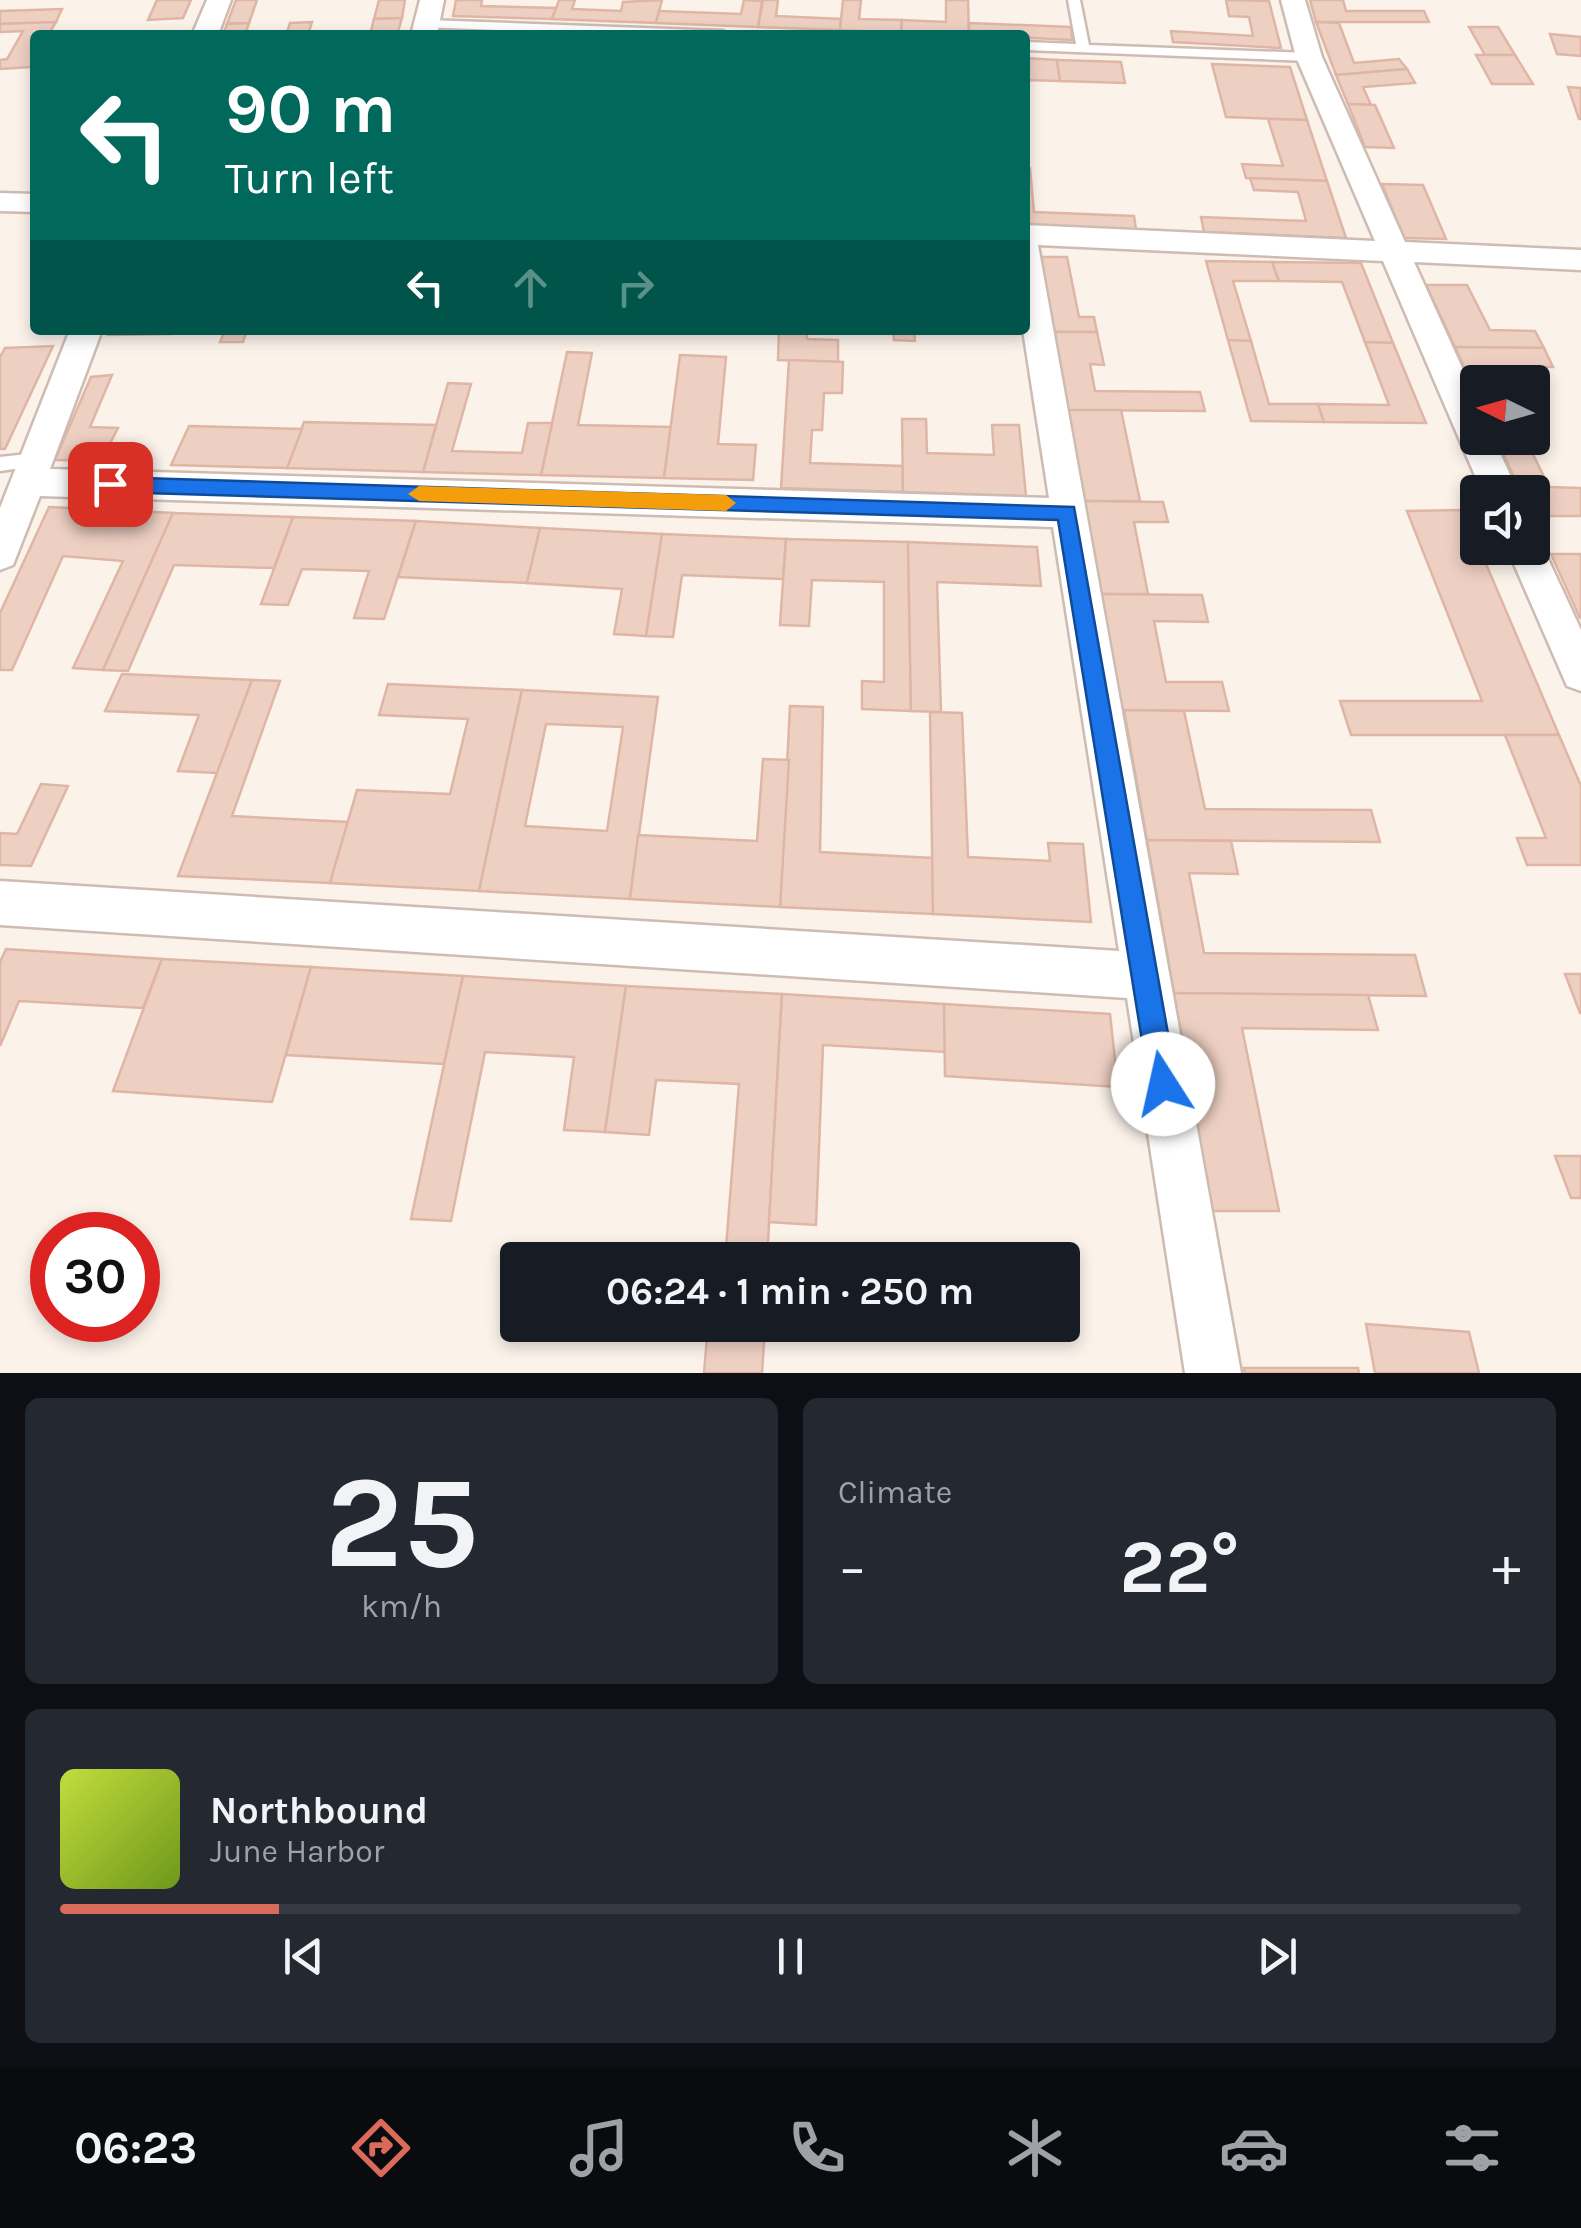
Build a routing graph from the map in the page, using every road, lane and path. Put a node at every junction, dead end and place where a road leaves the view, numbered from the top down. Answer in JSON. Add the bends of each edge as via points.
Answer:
{"nodes":[{"id":1,"x":220,"y":0,"type":"edge"},
{"id":2,"x":1074,"y":0,"type":"edge"},
{"id":3,"x":1293,"y":0,"type":"edge"},
{"id":4,"x":428,"y":20,"type":"edge"},
{"id":5,"x":207,"y":30,"type":"edge"},
{"id":6,"x":625,"y":30,"type":"edge"},
{"id":7,"x":1030,"y":46,"type":"edge"},
{"id":8,"x":1083,"y":48,"type":"junction"},
{"id":9,"x":1309,"y":57,"type":"junction"},
{"id":10,"x":0,"y":202,"type":"edge"},
{"id":11,"x":30,"y":203,"type":"edge"},
{"id":12,"x":1030,"y":235,"type":"edge"},
{"id":13,"x":1392,"y":250,"type":"junction"},
{"id":14,"x":1581,"y":260,"type":"edge"},
{"id":15,"x":1030,"y":280,"type":"edge"},
{"id":16,"x":84,"y":335,"type":"edge"},
{"id":17,"x":22,"y":469,"type":"edge"},
{"id":18,"x":1492,"y":475,"type":"edge"},
{"id":19,"x":1066,"y":513,"type":"junction"},
{"id":20,"x":0,"y":554,"type":"edge"},
{"id":21,"x":1532,"y":565,"type":"edge"},
{"id":22,"x":1581,"y":674,"type":"edge"},
{"id":23,"x":0,"y":903,"type":"edge"},
{"id":24,"x":1144,"y":976,"type":"junction"},
{"id":25,"x":1214,"y":1373,"type":"edge"}],
"edges":[{"from":1,"to":5,"type":"street"},
{"from":2,"to":8,"type":"lane"},
{"from":3,"to":9,"type":"street"},
{"from":4,"to":6,"type":"lane"},
{"from":7,"to":8,"type":"lane"},
{"from":8,"to":9,"type":"lane"},
{"from":9,"to":13,"type":"street"},
{"from":10,"to":11,"type":"street"},
{"from":12,"to":13,"type":"street"},
{"from":13,"to":14,"type":"street"},
{"from":13,"to":18,"type":"street"},
{"from":15,"to":19,"type":"street"},
{"from":16,"to":17,"type":"street"},
{"from":17,"to":19,"type":"street"},
{"from":17,"to":20,"type":"street"},
{"from":19,"to":24,"type":"street"},
{"from":21,"to":22,"type":"street"},
{"from":23,"to":24,"type":"street"},
{"from":24,"to":25,"type":"street"}]}
